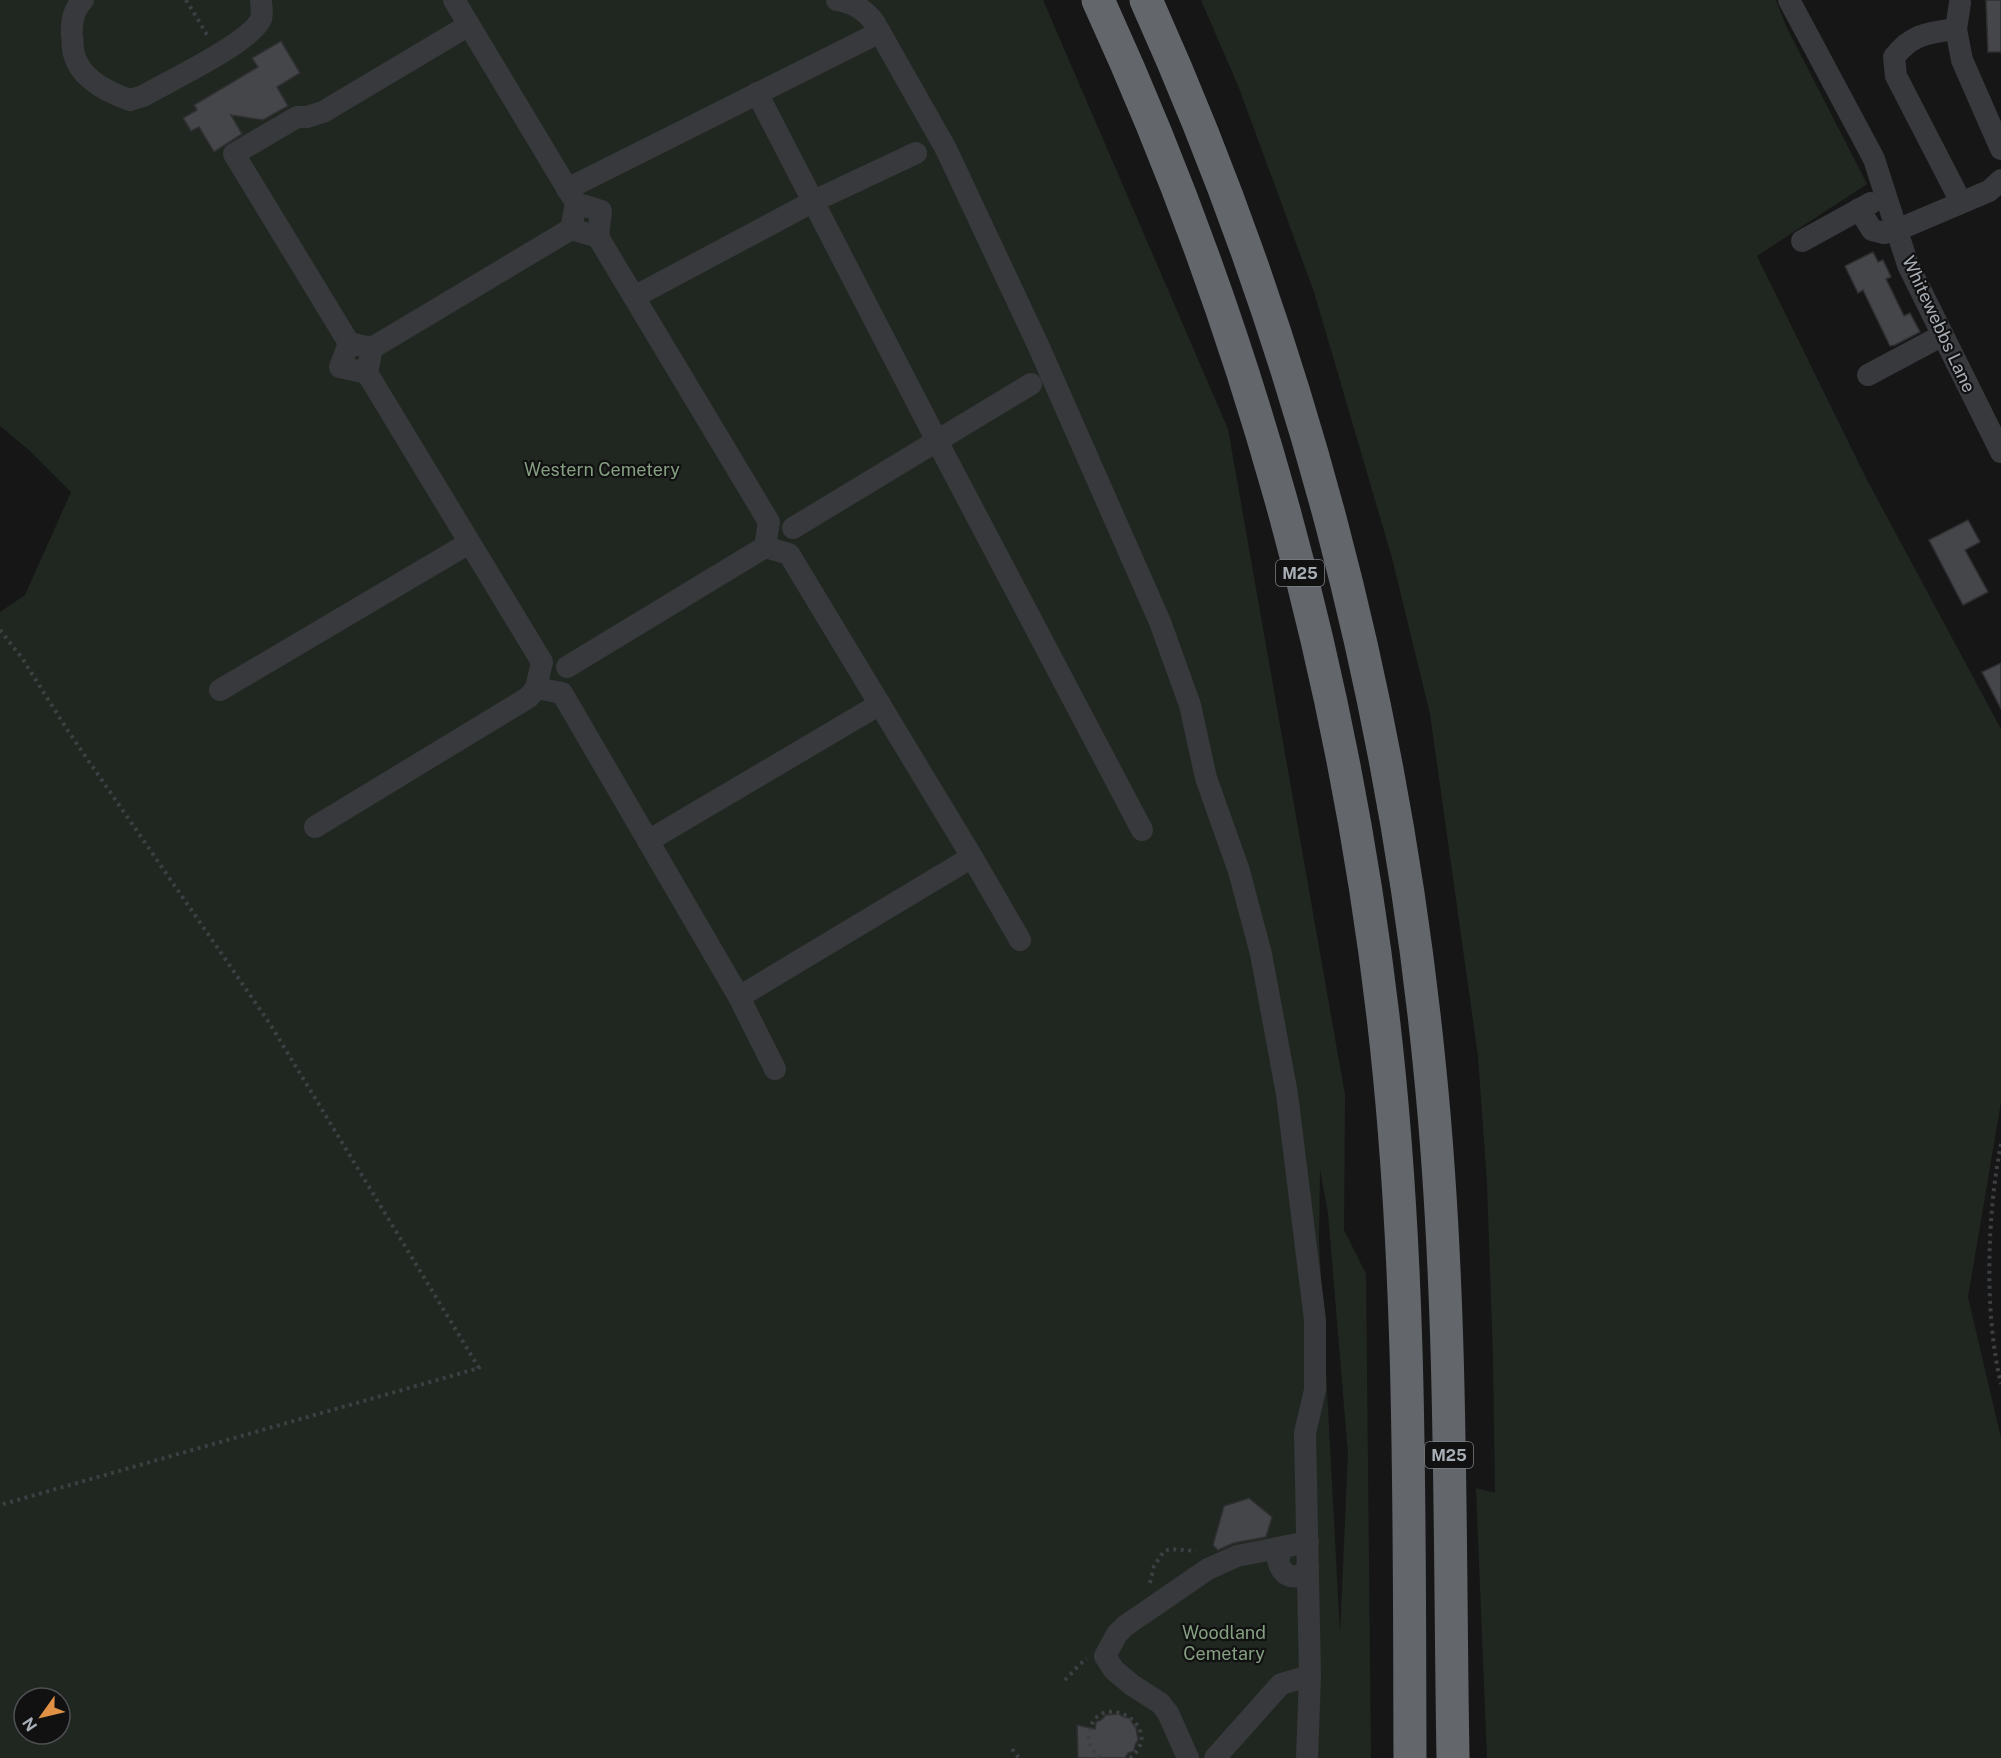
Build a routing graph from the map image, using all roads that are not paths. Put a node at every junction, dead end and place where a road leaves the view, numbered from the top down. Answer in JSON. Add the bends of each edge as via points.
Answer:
{"nodes":[{"id":1,"x":83,"y":0,"type":"edge"},
{"id":2,"x":261,"y":0,"type":"edge"},
{"id":3,"x":454,"y":0,"type":"edge"},
{"id":4,"x":837,"y":0,"type":"edge"},
{"id":5,"x":1098,"y":0,"type":"edge"},
{"id":6,"x":1146,"y":0,"type":"edge"},
{"id":7,"x":1789,"y":0,"type":"edge"},
{"id":8,"x":1960,"y":3,"type":"dead end"},
{"id":9,"x":469,"y":25,"type":"junction"},
{"id":10,"x":1956,"y":29,"type":"junction"},
{"id":11,"x":880,"y":32,"type":"junction"},
{"id":12,"x":757,"y":93,"type":"junction"},
{"id":13,"x":2001,"y":149,"type":"edge"},
{"id":14,"x":916,"y":153,"type":"dead end"},
{"id":15,"x":2001,"y":180,"type":"edge"},
{"id":16,"x":1886,"y":195,"type":"junction"},
{"id":17,"x":571,"y":196,"type":"junction"},
{"id":18,"x":814,"y":201,"type":"junction"},
{"id":19,"x":1961,"y":202,"type":"junction"},
{"id":20,"x":1859,"y":209,"type":"junction"},
{"id":21,"x":571,"y":229,"type":"junction"},
{"id":22,"x":1897,"y":230,"type":"junction"},
{"id":23,"x":598,"y":237,"type":"junction"},
{"id":24,"x":1802,"y":241,"type":"dead end"},
{"id":25,"x":634,"y":297,"type":"junction"},
{"id":26,"x":1943,"y":335,"type":"junction"},
{"id":27,"x":349,"y":343,"type":"junction"},
{"id":28,"x":372,"y":348,"type":"junction"},
{"id":29,"x":367,"y":373,"type":"junction"},
{"id":30,"x":1868,"y":375,"type":"dead end"},
{"id":31,"x":1031,"y":384,"type":"dead end"},
{"id":32,"x":937,"y":441,"type":"junction"},
{"id":33,"x":2001,"y":452,"type":"edge"},
{"id":34,"x":769,"y":522,"type":"junction"},
{"id":35,"x":793,"y":528,"type":"junction"},
{"id":36,"x":469,"y":543,"type":"junction"},
{"id":37,"x":765,"y":547,"type":"junction"},
{"id":38,"x":789,"y":554,"type":"junction"},
{"id":39,"x":542,"y":662,"type":"junction"},
{"id":40,"x":567,"y":666,"type":"junction"},
{"id":41,"x":536,"y":688,"type":"junction"},
{"id":42,"x":220,"y":690,"type":"dead end"},
{"id":43,"x":562,"y":693,"type":"junction"},
{"id":44,"x":880,"y":704,"type":"junction"},
{"id":45,"x":315,"y":827,"type":"dead end"},
{"id":46,"x":1142,"y":830,"type":"dead end"},
{"id":47,"x":648,"y":841,"type":"junction"},
{"id":48,"x":972,"y":856,"type":"junction"},
{"id":49,"x":1020,"y":940,"type":"dead end"},
{"id":50,"x":739,"y":997,"type":"junction"},
{"id":51,"x":775,"y":1069,"type":"dead end"},
{"id":52,"x":1297,"y":1544,"type":"junction"},
{"id":53,"x":1308,"y":1568,"type":"junction"},
{"id":54,"x":1310,"y":1677,"type":"junction"},
{"id":55,"x":1188,"y":1758,"type":"edge"},
{"id":56,"x":1215,"y":1758,"type":"edge"},
{"id":57,"x":1307,"y":1758,"type":"edge"},
{"id":58,"x":1410,"y":1758,"type":"edge"},
{"id":59,"x":1453,"y":1758,"type":"edge"}],
"edges":[{"from":1,"to":2,"type":"street","via":[[75,8],[74,54],[83,73],[130,100],[236,43],[255,28],[262,16]]},
{"from":3,"to":9,"type":"street"},
{"from":4,"to":11,"type":"street","via":[[858,6]]},
{"from":5,"to":58,"type":"highway","number":"M25","via":[[1140,94],[1201,250],[1251,400],[1314,629],[1346,783],[1383,1016],[1397,1185],[1405,1353]]},
{"from":6,"to":59,"type":"highway","number":"M25","via":[[1216,168],[1291,382],[1350,599],[1400,841],[1431,1074],[1443,1232]]},
{"from":7,"to":16,"type":"street","name":"Whitewebbs Lane","via":[[1874,159]]},
{"from":8,"to":10,"type":"street"},
{"from":9,"to":17,"type":"street"},
{"from":9,"to":27,"type":"street","via":[[323,112],[297,117],[234,154]]},
{"from":10,"to":13,"type":"street","via":[[1962,60]]},
{"from":10,"to":19,"type":"street","via":[[1927,33],[1904,44],[1894,57],[1896,76]]},
{"from":11,"to":12,"type":"street"},
{"from":11,"to":52,"type":"street","via":[[946,149],[1161,622],[1190,705],[1206,778],[1239,871],[1261,954],[1287,1094],[1315,1320],[1315,1390],[1305,1433]]},
{"from":12,"to":17,"type":"street"},
{"from":12,"to":18,"type":"street"},
{"from":14,"to":18,"type":"street"},
{"from":15,"to":19,"type":"street","via":[[1989,191]]},
{"from":16,"to":20,"type":"street"},
{"from":16,"to":22,"type":"street","name":"Whitewebbs Lane"},
{"from":17,"to":21,"type":"street"},
{"from":17,"to":23,"type":"street","via":[[601,211]]},
{"from":18,"to":25,"type":"street"},
{"from":18,"to":32,"type":"street"},
{"from":19,"to":22,"type":"street"},
{"from":20,"to":22,"type":"street","via":[[1872,230]]},
{"from":20,"to":24,"type":"street"},
{"from":21,"to":23,"type":"street"},
{"from":21,"to":28,"type":"street"},
{"from":22,"to":26,"type":"street","name":"Whitewebbs Lane","via":[[1908,265]]},
{"from":23,"to":25,"type":"street"},
{"from":25,"to":34,"type":"street"},
{"from":26,"to":30,"type":"street"},
{"from":26,"to":33,"type":"street","name":"Whitewebbs Lane"},
{"from":27,"to":28,"type":"street"},
{"from":27,"to":29,"type":"street","via":[[340,367]]},
{"from":28,"to":29,"type":"street"},
{"from":29,"to":36,"type":"street"},
{"from":31,"to":32,"type":"street"},
{"from":32,"to":35,"type":"street"},
{"from":32,"to":46,"type":"street"},
{"from":34,"to":35,"type":"street"},
{"from":34,"to":37,"type":"street"},
{"from":35,"to":38,"type":"street"},
{"from":36,"to":39,"type":"street"},
{"from":36,"to":42,"type":"street"},
{"from":37,"to":38,"type":"street"},
{"from":37,"to":40,"type":"street"},
{"from":38,"to":44,"type":"street"},
{"from":39,"to":40,"type":"street"},
{"from":39,"to":41,"type":"street"},
{"from":40,"to":43,"type":"street"},
{"from":41,"to":43,"type":"street"},
{"from":41,"to":45,"type":"street","via":[[529,698]]},
{"from":43,"to":47,"type":"street"},
{"from":44,"to":47,"type":"street"},
{"from":44,"to":48,"type":"street"},
{"from":47,"to":50,"type":"street"},
{"from":48,"to":49,"type":"street"},
{"from":48,"to":50,"type":"street"},
{"from":50,"to":51,"type":"street"},
{"from":52,"to":53,"type":"street"},
{"from":52,"to":53,"type":"street","via":[[1281,1551],[1278,1560],[1282,1571],[1299,1577]]},
{"from":52,"to":55,"type":"street","via":[[1237,1556],[1208,1569],[1125,1626],[1105,1656],[1113,1670],[1160,1703]]},
{"from":53,"to":54,"type":"street"},
{"from":54,"to":56,"type":"street","via":[[1281,1684]]},
{"from":54,"to":57,"type":"street"}]}
